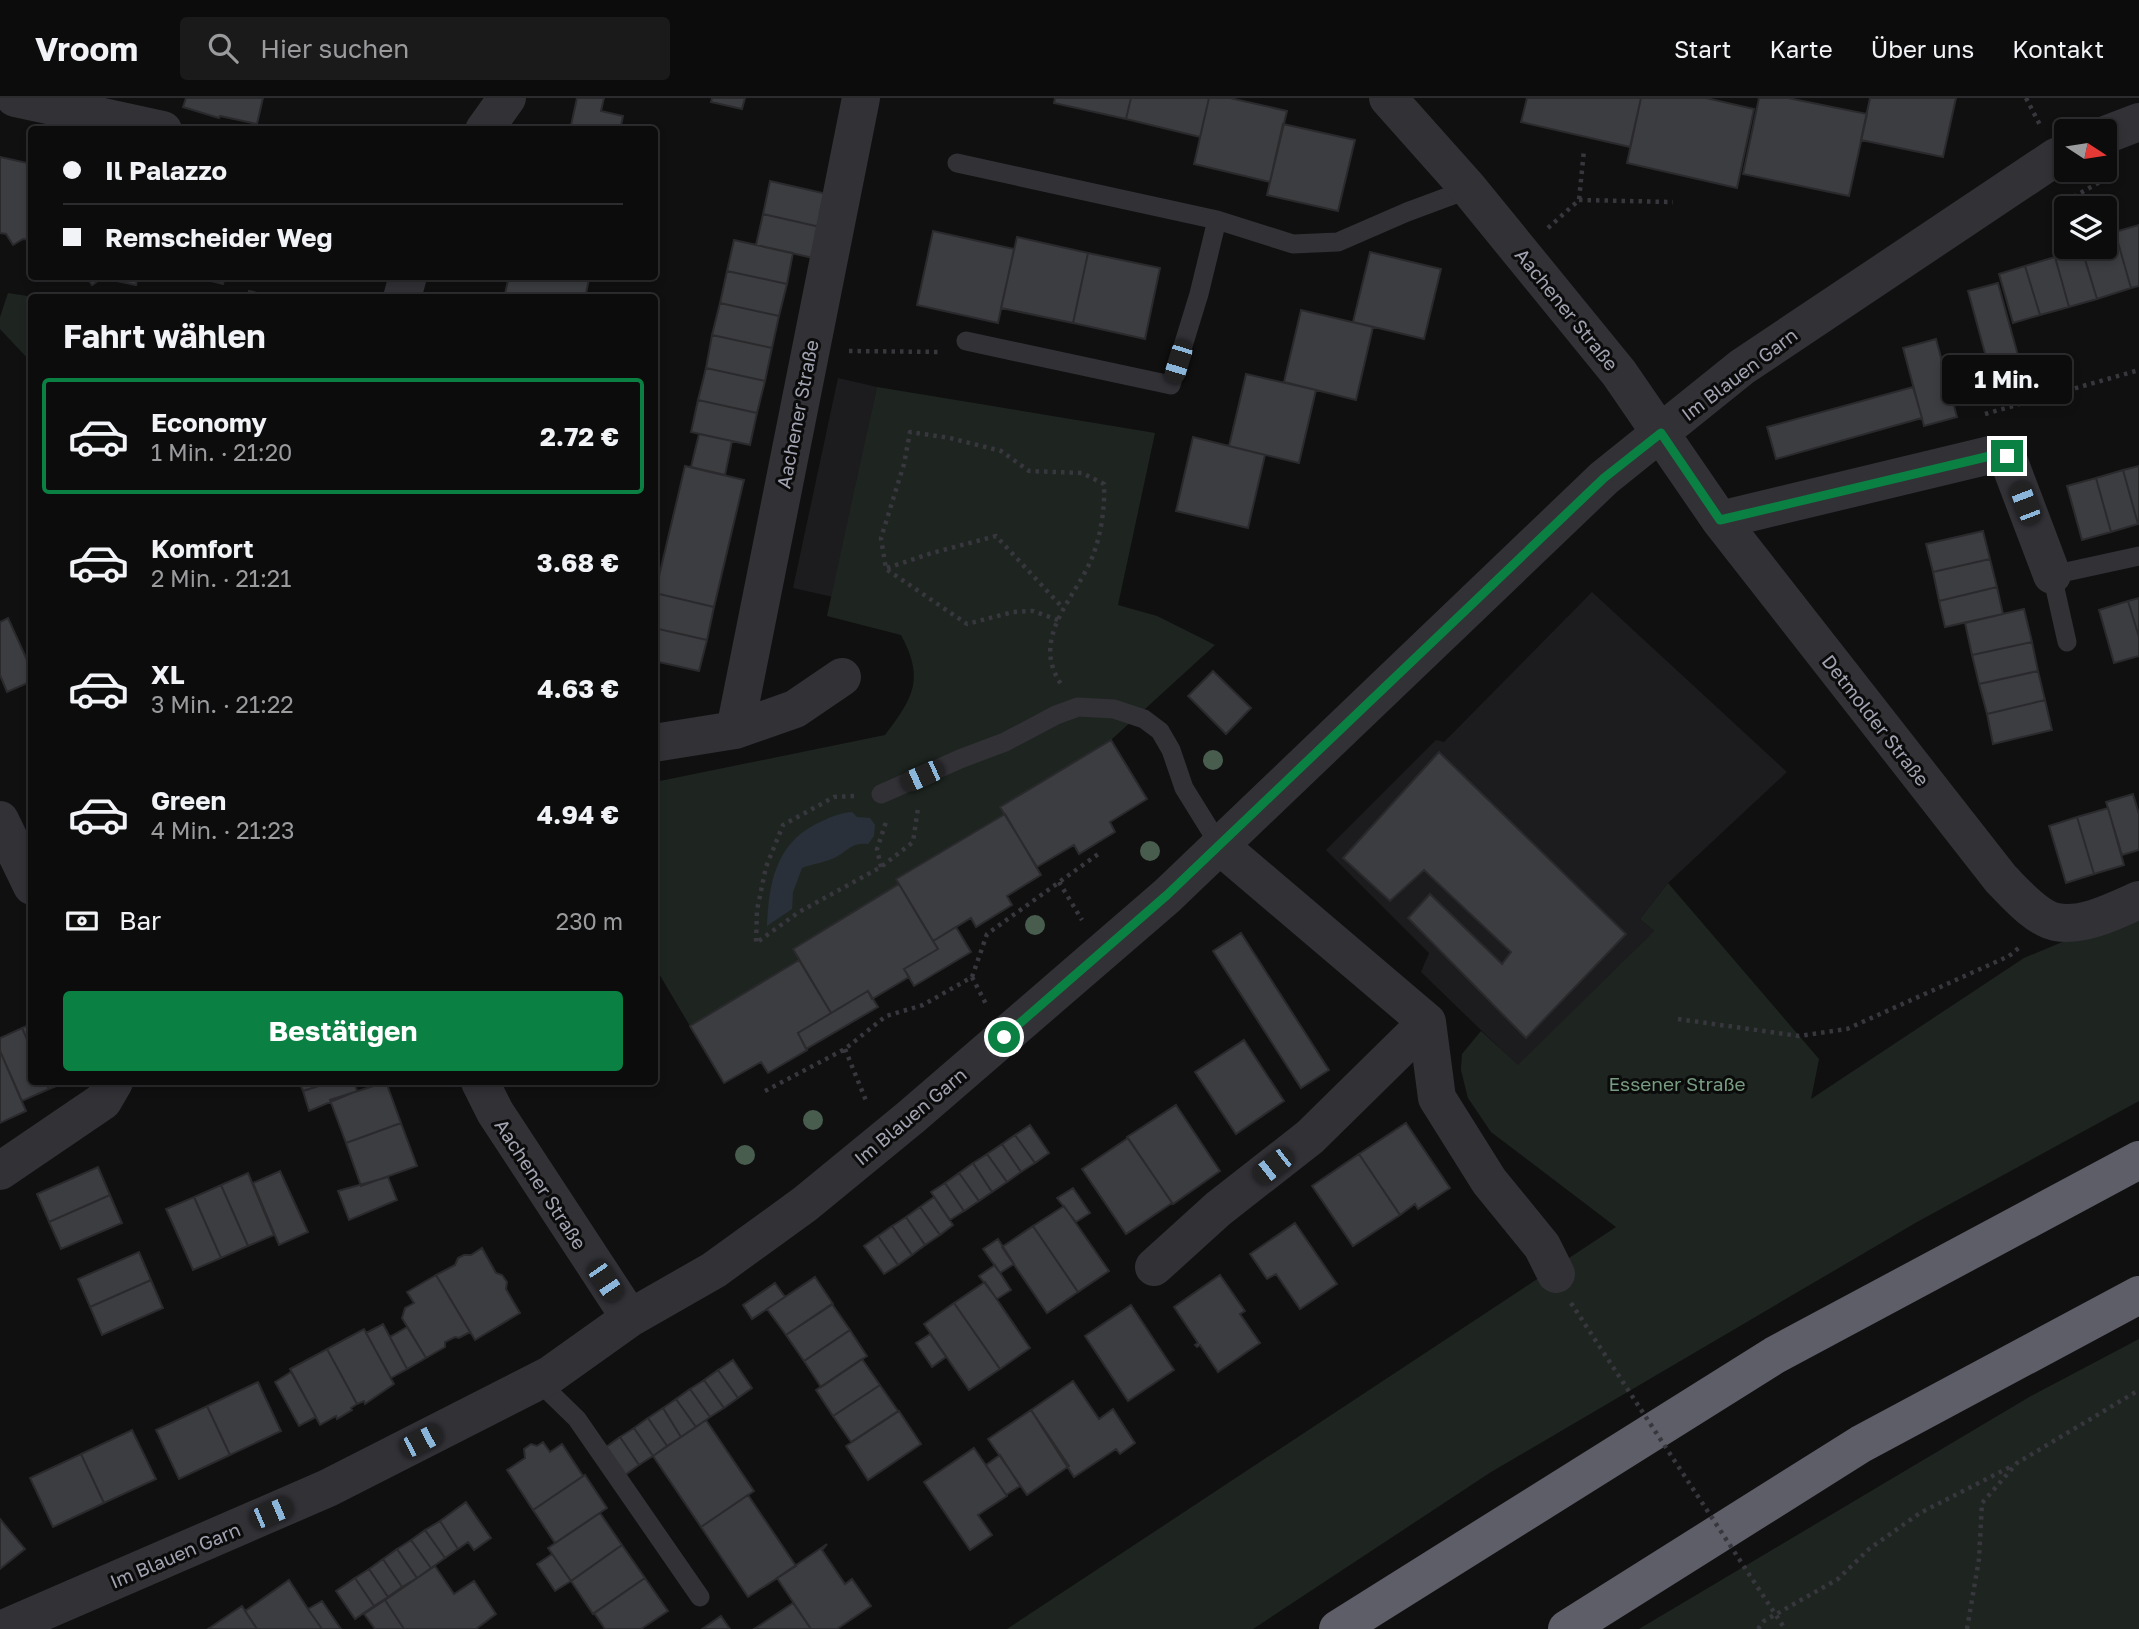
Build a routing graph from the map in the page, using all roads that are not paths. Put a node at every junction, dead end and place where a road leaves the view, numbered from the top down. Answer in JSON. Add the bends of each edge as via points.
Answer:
{"nodes":[{"id":1,"x":15,"y":98,"type":"edge"},
{"id":2,"x":507,"y":98,"type":"edge"},
{"id":3,"x":861,"y":98,"type":"edge"},
{"id":4,"x":1388,"y":98,"type":"edge"},
{"id":5,"x":2139,"y":122,"type":"edge"},
{"id":6,"x":144,"y":126,"type":"edge"},
{"id":7,"x":487,"y":126,"type":"edge"},
{"id":8,"x":2118,"y":130,"type":"edge"},
{"id":9,"x":2054,"y":158,"type":"edge"},
{"id":10,"x":957,"y":163,"type":"dead end"},
{"id":11,"x":1469,"y":189,"type":"junction"},
{"id":12,"x":1217,"y":220,"type":"junction"},
{"id":13,"x":966,"y":341,"type":"road end"},
{"id":14,"x":1661,"y":433,"type":"junction"},
{"id":15,"x":1720,"y":520,"type":"junction"},
{"id":16,"x":2139,"y":556,"type":"edge"},
{"id":17,"x":2052,"y":575,"type":"junction"},
{"id":18,"x":2067,"y":642,"type":"dead end"},
{"id":19,"x":842,"y":677,"type":"dead end"},
{"id":20,"x":735,"y":730,"type":"junction"},
{"id":21,"x":658,"y":742,"type":"edge"},
{"id":22,"x":881,"y":794,"type":"road end"},
{"id":23,"x":0,"y":820,"type":"edge"},
{"id":24,"x":1220,"y":846,"type":"junction"},
{"id":25,"x":28,"y":878,"type":"edge"},
{"id":26,"x":2139,"y":900,"type":"edge"},
{"id":27,"x":1427,"y":1022,"type":"junction"},
{"id":28,"x":112,"y":1085,"type":"edge"},
{"id":29,"x":482,"y":1085,"type":"edge"},
{"id":30,"x":2139,"y":1160,"type":"edge"},
{"id":31,"x":0,"y":1171,"type":"edge"},
{"id":32,"x":1154,"y":1266,"type":"dead end"},
{"id":33,"x":1564,"y":1289,"type":"road end"},
{"id":34,"x":2139,"y":1295,"type":"edge"},
{"id":35,"x":630,"y":1318,"type":"junction"},
{"id":36,"x":538,"y":1381,"type":"junction"},
{"id":37,"x":701,"y":1597,"type":"dead end"},
{"id":38,"x":3,"y":1629,"type":"edge"},
{"id":39,"x":1338,"y":1629,"type":"edge"},
{"id":40,"x":1567,"y":1629,"type":"edge"}],
"edges":[{"from":1,"to":6,"type":"street"},
{"from":2,"to":7,"type":"street"},
{"from":3,"to":20,"type":"street","name":"Aachener Straße"},
{"from":4,"to":11,"type":"street","name":"Aachener Straße"},
{"from":5,"to":8,"type":"street"},
{"from":9,"to":14,"type":"street","name":"Im Blauen Garn","via":[[1742,367]]},
{"from":10,"to":12,"type":"lane"},
{"from":11,"to":12,"type":"lane","via":[[1338,242],[1293,244]]},
{"from":11,"to":14,"type":"street","name":"Aachener Straße","via":[[1619,373]]},
{"from":12,"to":13,"type":"lane","via":[[1171,384]]},
{"from":14,"to":15,"type":"street","name":"Detmolder Straße"},
{"from":14,"to":24,"type":"street","name":"Im Blauen Garn","via":[[1604,478]]},
{"from":15,"to":17,"type":"street","via":[[1990,456],[2007,456]]},
{"from":15,"to":26,"type":"street","name":"Detmolder Straße","via":[[2001,878],[2028,906],[2054,922],[2085,922]]},
{"from":16,"to":17,"type":"lane"},
{"from":17,"to":18,"type":"lane"},
{"from":19,"to":20,"type":"street","via":[[795,709]]},
{"from":20,"to":21,"type":"street"},
{"from":22,"to":24,"type":"lane","via":[[1005,742],[1056,715],[1078,707],[1114,709],[1144,719],[1160,731],[1184,788]]},
{"from":23,"to":25,"type":"street"},
{"from":24,"to":27,"type":"street"},
{"from":24,"to":35,"type":"street","name":"Im Blauen Garn","via":[[805,1204],[714,1270]]},
{"from":27,"to":32,"type":"street","via":[[1310,1138]]},
{"from":27,"to":33,"type":"street","via":[[1437,1098],[1489,1181],[1542,1246]]},
{"from":28,"to":31,"type":"street","via":[[103,1101]]},
{"from":29,"to":35,"type":"street","name":"Aachener Straße"},
{"from":30,"to":39,"type":"highway","via":[[1775,1356]]},
{"from":34,"to":40,"type":"highway","via":[[1861,1444]]},
{"from":35,"to":36,"type":"street","name":"Im Blauen Garn"},
{"from":36,"to":37,"type":"lane","via":[[577,1419]]},
{"from":36,"to":38,"type":"street","name":"Im Blauen Garn","via":[[328,1488]]}]}
